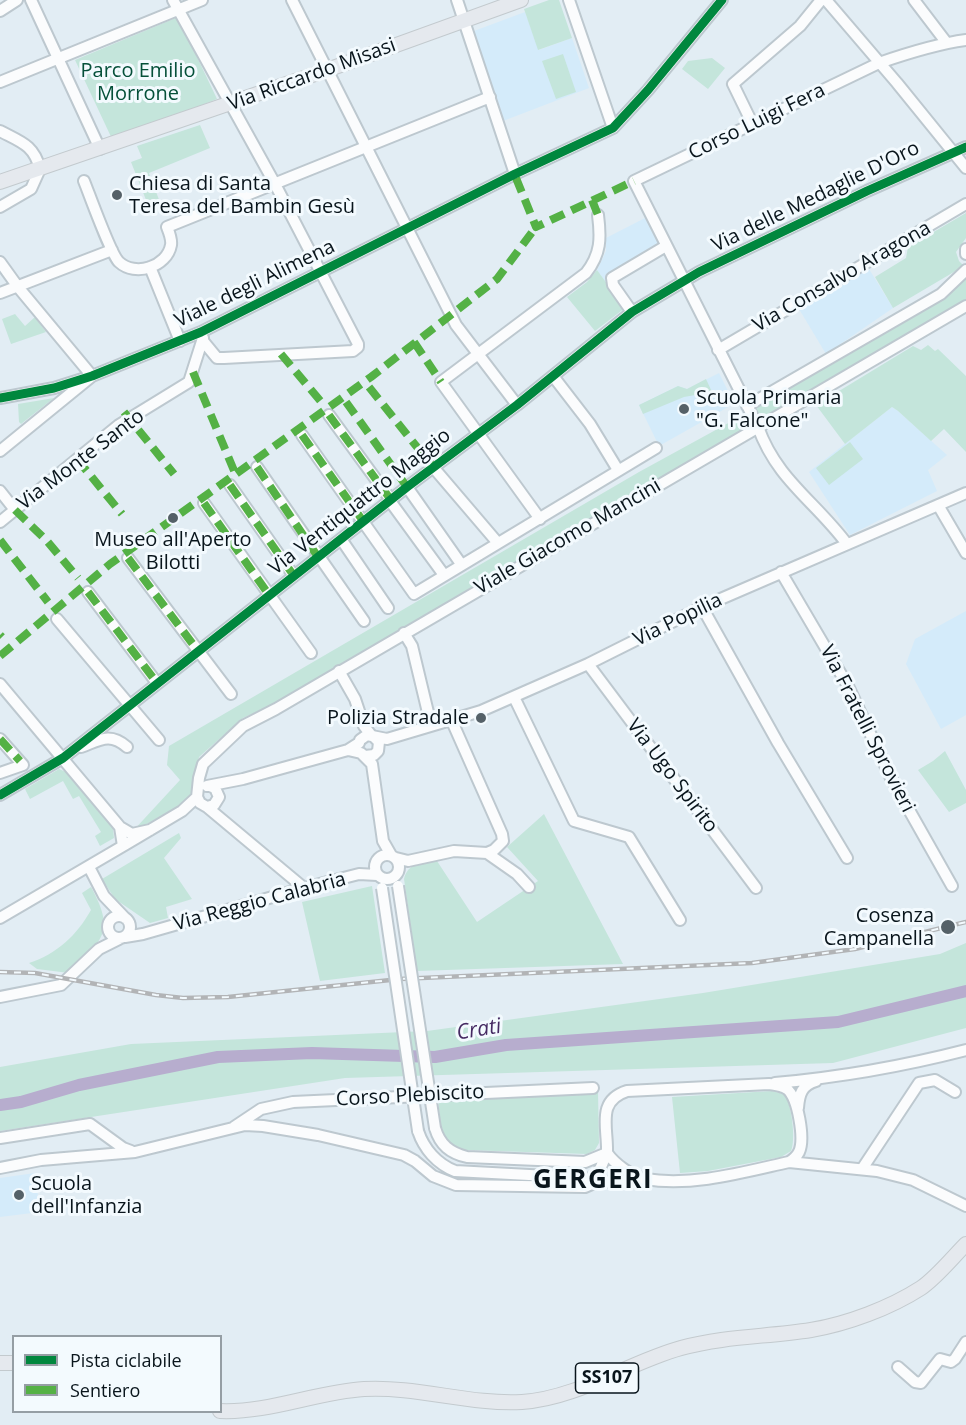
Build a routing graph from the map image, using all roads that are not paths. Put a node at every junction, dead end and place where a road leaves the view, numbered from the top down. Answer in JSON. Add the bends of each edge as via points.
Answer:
{"nodes":[{"id":1,"x":17,"y":0,"type":"edge"},
{"id":2,"x":31,"y":0,"type":"edge"},
{"id":3,"x":202,"y":0,"type":"edge"},
{"id":4,"x":292,"y":0,"type":"edge"},
{"id":5,"x":457,"y":0,"type":"edge"},
{"id":6,"x":521,"y":0,"type":"edge"},
{"id":7,"x":569,"y":0,"type":"edge"},
{"id":8,"x":722,"y":0,"type":"edge"},
{"id":9,"x":820,"y":0,"type":"edge"},
{"id":10,"x":826,"y":0,"type":"edge"},
{"id":11,"x":914,"y":0,"type":"edge"},
{"id":12,"x":176,"y":5,"type":"edge"},
{"id":13,"x":0,"y":11,"type":"edge"},
{"id":14,"x":464,"y":20,"type":"junction"},
{"id":15,"x":966,"y":40,"type":"edge"},
{"id":16,"x":946,"y":42,"type":"junction"},
{"id":17,"x":57,"y":60,"type":"junction"},
{"id":18,"x":879,"y":63,"type":"junction"},
{"id":19,"x":327,"y":70,"type":"junction"},
{"id":20,"x":0,"y":82,"type":"edge"},
{"id":21,"x":490,"y":97,"type":"junction"},
{"id":22,"x":230,"y":104,"type":"junction"},
{"id":23,"x":753,"y":125,"type":"junction"},
{"id":24,"x":614,"y":128,"type":"junction"},
{"id":25,"x":0,"y":131,"type":"edge"},
{"id":26,"x":366,"y":146,"type":"junction"},
{"id":27,"x":966,"y":147,"type":"edge"},
{"id":28,"x":100,"y":149,"type":"junction"},
{"id":29,"x":953,"y":152,"type":"junction"},
{"id":30,"x":966,"y":168,"type":"edge"},
{"id":31,"x":40,"y":169,"type":"junction"},
{"id":32,"x":515,"y":174,"type":"junction"},
{"id":33,"x":84,"y":181,"type":"dead end"},
{"id":34,"x":0,"y":182,"type":"edge"},
{"id":35,"x":275,"y":184,"type":"junction"},
{"id":36,"x":966,"y":204,"type":"edge"},
{"id":37,"x":0,"y":207,"type":"edge"},
{"id":38,"x":598,"y":215,"type":"dead end"},
{"id":39,"x":407,"y":229,"type":"junction"},
{"id":40,"x":666,"y":246,"type":"junction"},
{"id":41,"x":966,"y":249,"type":"edge"},
{"id":42,"x":112,"y":250,"type":"junction"},
{"id":43,"x":966,"y":254,"type":"edge"},
{"id":44,"x":0,"y":262,"type":"edge"},
{"id":45,"x":150,"y":267,"type":"junction"},
{"id":46,"x":966,"y":270,"type":"edge"},
{"id":47,"x":321,"y":272,"type":"junction"},
{"id":48,"x":683,"y":281,"type":"junction"},
{"id":49,"x":18,"y":287,"type":"junction"},
{"id":50,"x":0,"y":293,"type":"edge"},
{"id":51,"x":966,"y":306,"type":"edge"},
{"id":52,"x":632,"y":312,"type":"junction"},
{"id":53,"x":202,"y":337,"type":"junction"},
{"id":54,"x":180,"y":341,"type":"junction"},
{"id":55,"x":718,"y":350,"type":"junction"},
{"id":56,"x":478,"y":355,"type":"junction"},
{"id":57,"x":92,"y":376,"type":"junction"},
{"id":58,"x":553,"y":376,"type":"junction"},
{"id":59,"x":0,"y":398,"type":"edge"},
{"id":60,"x":517,"y":405,"type":"junction"},
{"id":61,"x":747,"y":406,"type":"junction"},
{"id":62,"x":329,"y":415,"type":"dead end"},
{"id":63,"x":758,"y":427,"type":"junction"},
{"id":64,"x":480,"y":434,"type":"junction"},
{"id":65,"x":302,"y":435,"type":"dead end"},
{"id":66,"x":656,"y":448,"type":"dead end"},
{"id":67,"x":0,"y":451,"type":"edge"},
{"id":68,"x":257,"y":467,"type":"dead end"},
{"id":69,"x":433,"y":467,"type":"junction"},
{"id":70,"x":618,"y":470,"type":"junction"},
{"id":71,"x":230,"y":485,"type":"dead end"},
{"id":72,"x":407,"y":487,"type":"junction"},
{"id":73,"x":0,"y":491,"type":"edge"},
{"id":74,"x":966,"y":492,"type":"edge"},
{"id":75,"x":390,"y":501,"type":"junction"},
{"id":76,"x":204,"y":503,"type":"dead end"},
{"id":77,"x":938,"y":505,"type":"junction"},
{"id":78,"x":15,"y":510,"type":"junction"},
{"id":79,"x":540,"y":519,"type":"junction"},
{"id":80,"x":0,"y":522,"type":"edge"},
{"id":81,"x":363,"y":522,"type":"junction"},
{"id":82,"x":341,"y":539,"type":"junction"},
{"id":83,"x":496,"y":543,"type":"junction"},
{"id":84,"x":846,"y":544,"type":"junction"},
{"id":85,"x":966,"y":553,"type":"edge"},
{"id":86,"x":318,"y":557,"type":"junction"},
{"id":87,"x":128,"y":558,"type":"dead end"},
{"id":88,"x":461,"y":564,"type":"junction"},
{"id":89,"x":781,"y":572,"type":"junction"},
{"id":90,"x":444,"y":575,"type":"junction"},
{"id":91,"x":294,"y":576,"type":"junction"},
{"id":92,"x":88,"y":592,"type":"dead end"},
{"id":93,"x":269,"y":595,"type":"junction"},
{"id":94,"x":702,"y":606,"type":"junction"},
{"id":95,"x":388,"y":608,"type":"dead end"},
{"id":96,"x":57,"y":619,"type":"dead end"},
{"id":97,"x":364,"y":621,"type":"dead end"},
{"id":98,"x":404,"y":633,"type":"junction"},
{"id":99,"x":198,"y":651,"type":"junction"},
{"id":100,"x":311,"y":653,"type":"dead end"},
{"id":101,"x":588,"y":664,"type":"junction"},
{"id":102,"x":339,"y":671,"type":"junction"},
{"id":103,"x":157,"y":683,"type":"junction"},
{"id":104,"x":0,"y":684,"type":"edge"},
{"id":105,"x":231,"y":694,"type":"dead end"},
{"id":106,"x":514,"y":697,"type":"junction"},
{"id":107,"x":130,"y":704,"type":"junction"},
{"id":108,"x":451,"y":719,"type":"junction"},
{"id":109,"x":431,"y":725,"type":"junction"},
{"id":110,"x":369,"y":732,"type":"junction"},
{"id":111,"x":0,"y":739,"type":"edge"},
{"id":112,"x":159,"y":740,"type":"dead end"},
{"id":113,"x":387,"y":740,"type":"junction"},
{"id":114,"x":127,"y":747,"type":"dead end"},
{"id":115,"x":72,"y":750,"type":"junction"},
{"id":116,"x":367,"y":752,"type":"junction"},
{"id":117,"x":63,"y":758,"type":"junction"},
{"id":118,"x":0,"y":772,"type":"edge"},
{"id":119,"x":243,"y":778,"type":"junction"},
{"id":120,"x":210,"y":786,"type":"junction"},
{"id":121,"x":1,"y":793,"type":"edge"},
{"id":122,"x":218,"y":800,"type":"junction"},
{"id":123,"x":201,"y":801,"type":"junction"},
{"id":124,"x":120,"y":827,"type":"junction"},
{"id":125,"x":150,"y":830,"type":"junction"},
{"id":126,"x":383,"y":841,"type":"junction"},
{"id":127,"x":123,"y":846,"type":"junction"},
{"id":128,"x":487,"y":853,"type":"junction"},
{"id":129,"x":847,"y":858,"type":"dead end"},
{"id":130,"x":377,"y":860,"type":"junction"},
{"id":131,"x":88,"y":867,"type":"junction"},
{"id":132,"x":396,"y":869,"type":"junction"},
{"id":133,"x":359,"y":874,"type":"junction"},
{"id":134,"x":380,"y":880,"type":"junction"},
{"id":135,"x":951,"y":886,"type":"dead end"},
{"id":136,"x":529,"y":887,"type":"dead end"},
{"id":137,"x":304,"y":888,"type":"junction"},
{"id":138,"x":756,"y":888,"type":"dead end"},
{"id":139,"x":104,"y":896,"type":"junction"},
{"id":140,"x":0,"y":918,"type":"edge"},
{"id":141,"x":126,"y":919,"type":"junction"},
{"id":142,"x":680,"y":920,"type":"dead end"},
{"id":143,"x":108,"y":928,"type":"junction"},
{"id":144,"x":161,"y":929,"type":"junction"},
{"id":145,"x":122,"y":938,"type":"junction"},
{"id":146,"x":99,"y":949,"type":"junction"},
{"id":147,"x":0,"y":997,"type":"edge"},
{"id":148,"x":966,"y":1050,"type":"edge"},
{"id":149,"x":825,"y":1078,"type":"junction"},
{"id":150,"x":769,"y":1084,"type":"junction"},
{"id":151,"x":593,"y":1088,"type":"dead end"},
{"id":152,"x":955,"y":1092,"type":"dead end"},
{"id":153,"x":798,"y":1111,"type":"junction"},
{"id":154,"x":234,"y":1127,"type":"junction"},
{"id":155,"x":99,"y":1129,"type":"junction"},
{"id":156,"x":0,"y":1138,"type":"edge"},
{"id":157,"x":801,"y":1143,"type":"junction"},
{"id":158,"x":135,"y":1152,"type":"junction"},
{"id":159,"x":607,"y":1153,"type":"junction"},
{"id":160,"x":91,"y":1156,"type":"junction"},
{"id":161,"x":789,"y":1162,"type":"junction"},
{"id":162,"x":823,"y":1164,"type":"junction"},
{"id":163,"x":0,"y":1168,"type":"edge"},
{"id":164,"x":862,"y":1169,"type":"junction"},
{"id":165,"x":643,"y":1179,"type":"junction"},
{"id":166,"x":594,"y":1183,"type":"junction"},
{"id":167,"x":966,"y":1206,"type":"edge"},
{"id":168,"x":966,"y":1244,"type":"edge"},
{"id":169,"x":966,"y":1342,"type":"edge"},
{"id":170,"x":898,"y":1367,"type":"dead end"},
{"id":171,"x":222,"y":1411,"type":"edge"}],
"edges":[{"from":1,"to":13,"type":"street"},
{"from":2,"to":17,"type":"street"},
{"from":3,"to":12,"type":"street"},
{"from":4,"to":19,"type":"street"},
{"from":5,"to":14,"type":"street"},
{"from":6,"to":14,"type":"main road","name":"Via Riccardo Misasi"},
{"from":7,"to":24,"type":"street"},
{"from":8,"to":24,"type":"street"},
{"from":9,"to":23,"type":"street","via":[[800,26],[733,84]]},
{"from":10,"to":18,"type":"street"},
{"from":11,"to":16,"type":"street"},
{"from":12,"to":17,"type":"street"},
{"from":12,"to":22,"type":"street"},
{"from":14,"to":19,"type":"main road","name":"Via Riccardo Misasi"},
{"from":14,"to":21,"type":"street"},
{"from":15,"to":16,"type":"street","name":"Corso Luigi Fera"},
{"from":16,"to":18,"type":"street","name":"Corso Luigi Fera"},
{"from":17,"to":20,"type":"street"},
{"from":17,"to":28,"type":"street"},
{"from":18,"to":23,"type":"street","name":"Corso Luigi Fera"},
{"from":18,"to":29,"type":"street"},
{"from":19,"to":22,"type":"main road","name":"Via Riccardo Misasi"},
{"from":19,"to":26,"type":"street"},
{"from":21,"to":26,"type":"street"},
{"from":21,"to":32,"type":"street"},
{"from":22,"to":28,"type":"main road","name":"Via Riccardo Misasi"},
{"from":22,"to":35,"type":"street"},
{"from":23,"to":40,"type":"street","name":"Corso Luigi Fera","via":[[634,181]]},
{"from":24,"to":32,"type":"street","name":"Viale degli Alimena"},
{"from":25,"to":31,"type":"street","via":[[34,151]]},
{"from":26,"to":35,"type":"street"},
{"from":26,"to":39,"type":"street"},
{"from":27,"to":29,"type":"street","name":"Via delle Medaglie D'Oro"},
{"from":28,"to":31,"type":"main road","name":"Via Riccardo Misasi"},
{"from":29,"to":30,"type":"street"},
{"from":29,"to":48,"type":"street","name":"Via delle Medaglie D'Oro"},
{"from":31,"to":34,"type":"main road","name":"Via Riccardo Misasi"},
{"from":31,"to":37,"type":"street","via":[[31,189]]},
{"from":32,"to":39,"type":"street","name":"Viale degli Alimena"},
{"from":33,"to":42,"type":"street"},
{"from":35,"to":45,"type":"street","via":[[167,227],[171,244],[168,253]]},
{"from":35,"to":47,"type":"street"},
{"from":36,"to":55,"type":"street","name":"Via Consalvo Aragona"},
{"from":38,"to":56,"type":"street","via":[[599,250],[586,273]]},
{"from":39,"to":47,"type":"street","name":"Viale degli Alimena"},
{"from":39,"to":56,"type":"street","via":[[451,315]]},
{"from":40,"to":48,"type":"street"},
{"from":40,"to":52,"type":"street","via":[[612,278]]},
{"from":41,"to":43,"type":"street"},
{"from":42,"to":45,"type":"street","via":[[117,260],[129,268]]},
{"from":42,"to":49,"type":"street"},
{"from":44,"to":49,"type":"street"},
{"from":45,"to":54,"type":"street"},
{"from":46,"to":61,"type":"street","via":[[941,294]]},
{"from":47,"to":53,"type":"street","name":"Viale degli Alimena"},
{"from":47,"to":53,"type":"street","via":[[357,340],[358,347],[353,351],[218,358]]},
{"from":48,"to":52,"type":"street","name":"Via Ventiquattro Maggio"},
{"from":48,"to":55,"type":"street"},
{"from":49,"to":50,"type":"street"},
{"from":49,"to":57,"type":"street"},
{"from":51,"to":63,"type":"street","name":"Viale Giacomo Mancini"},
{"from":52,"to":58,"type":"street","name":"Via Ventiquattro Maggio"},
{"from":53,"to":54,"type":"street","name":"Viale degli Alimena"},
{"from":53,"to":78,"type":"street","name":"Via Monte Santo","via":[[191,378],[185,385],[119,425]]},
{"from":54,"to":57,"type":"street","name":"Viale degli Alimena"},
{"from":55,"to":61,"type":"street"},
{"from":56,"to":60,"type":"street"},
{"from":56,"to":64,"type":"street","via":[[441,382]]},
{"from":57,"to":59,"type":"street","name":"Viale degli Alimena"},
{"from":57,"to":67,"type":"street"},
{"from":58,"to":60,"type":"street","name":"Via Ventiquattro Maggio"},
{"from":58,"to":70,"type":"street","via":[[590,424]]},
{"from":60,"to":64,"type":"street","name":"Via Ventiquattro Maggio"},
{"from":61,"to":63,"type":"street"},
{"from":62,"to":75,"type":"street"},
{"from":63,"to":84,"type":"street","via":[[771,457],[791,485],[824,516]]},
{"from":63,"to":98,"type":"street","name":"Viale Giacomo Mancini"},
{"from":64,"to":69,"type":"street","name":"Via Ventiquattro Maggio"},
{"from":64,"to":79,"type":"street"},
{"from":65,"to":81,"type":"street"},
{"from":66,"to":70,"type":"street","name":"Viale Giacomo Mancini"},
{"from":68,"to":86,"type":"street"},
{"from":69,"to":72,"type":"street","name":"Via Ventiquattro Maggio"},
{"from":69,"to":83,"type":"street"},
{"from":70,"to":79,"type":"street","name":"Viale Giacomo Mancini"},
{"from":71,"to":91,"type":"street"},
{"from":72,"to":75,"type":"street","name":"Via Ventiquattro Maggio"},
{"from":72,"to":88,"type":"street"},
{"from":73,"to":78,"type":"street"},
{"from":74,"to":77,"type":"street","name":"Via Popilia"},
{"from":75,"to":81,"type":"street","name":"Via Ventiquattro Maggio"},
{"from":75,"to":90,"type":"street"},
{"from":76,"to":93,"type":"street"},
{"from":77,"to":84,"type":"street","name":"Via Popilia"},
{"from":77,"to":85,"type":"street"},
{"from":78,"to":80,"type":"street","name":"Via Monte Santo"},
{"from":79,"to":83,"type":"street","name":"Viale Giacomo Mancini"},
{"from":81,"to":82,"type":"street","name":"Via Ventiquattro Maggio"},
{"from":81,"to":90,"type":"street","name":"Viale Giacomo Mancini","via":[[414,594]]},
{"from":82,"to":86,"type":"street","name":"Via Ventiquattro Maggio"},
{"from":82,"to":95,"type":"street"},
{"from":83,"to":88,"type":"street","name":"Viale Giacomo Mancini"},
{"from":84,"to":89,"type":"street","name":"Via Popilia"},
{"from":86,"to":91,"type":"street","name":"Via Ventiquattro Maggio"},
{"from":86,"to":97,"type":"street"},
{"from":87,"to":99,"type":"street"},
{"from":88,"to":90,"type":"street","name":"Viale Giacomo Mancini"},
{"from":89,"to":94,"type":"street","name":"Via Popilia"},
{"from":89,"to":135,"type":"street","name":"Via Fratelli Sprovieri","via":[[848,686],[891,778]]},
{"from":91,"to":93,"type":"street","name":"Via Ventiquattro Maggio"},
{"from":92,"to":103,"type":"street"},
{"from":93,"to":99,"type":"street","name":"Via Ventiquattro Maggio"},
{"from":93,"to":100,"type":"street"},
{"from":94,"to":101,"type":"street","name":"Via Popilia"},
{"from":94,"to":129,"type":"street"},
{"from":96,"to":107,"type":"street"},
{"from":98,"to":102,"type":"street","name":"Viale Giacomo Mancini"},
{"from":98,"to":109,"type":"street","via":[[412,646]]},
{"from":99,"to":103,"type":"street","name":"Via Ventiquattro Maggio"},
{"from":99,"to":105,"type":"street"},
{"from":101,"to":106,"type":"street","name":"Via Popilia"},
{"from":101,"to":138,"type":"street","name":"Via Ugo Spirito"},
{"from":102,"to":110,"type":"street"},
{"from":102,"to":123,"type":"street","name":"Viale Giacomo Mancini","via":[[243,726],[203,764],[199,778]]},
{"from":103,"to":107,"type":"street","name":"Via Ventiquattro Maggio"},
{"from":104,"to":117,"type":"street"},
{"from":106,"to":108,"type":"street","name":"Via Popilia"},
{"from":106,"to":142,"type":"street","via":[[574,821],[629,837]]},
{"from":107,"to":112,"type":"street"},
{"from":107,"to":115,"type":"street","name":"Via Ventiquattro Maggio"},
{"from":108,"to":109,"type":"street","name":"Via Popilia"},
{"from":108,"to":128,"type":"street","via":[[503,838],[501,844]]},
{"from":109,"to":113,"type":"street","name":"Via Popilia"},
{"from":110,"to":113,"type":"street"},
{"from":110,"to":116,"type":"street","via":[[364,736]]},
{"from":110,"to":116,"type":"street","via":[[379,742]]},
{"from":111,"to":118,"type":"street","via":[[23,765]]},
{"from":113,"to":116,"type":"street"},
{"from":114,"to":115,"type":"street","via":[[109,738]]},
{"from":115,"to":117,"type":"street","name":"Via Ventiquattro Maggio"},
{"from":116,"to":119,"type":"street","via":[[348,750]]},
{"from":116,"to":126,"type":"street"},
{"from":117,"to":121,"type":"street","name":"Via Ventiquattro Maggio"},
{"from":117,"to":124,"type":"street"},
{"from":119,"to":120,"type":"street"},
{"from":119,"to":122,"type":"street"},
{"from":120,"to":122,"type":"street","via":[[217,791]]},
{"from":120,"to":123,"type":"street","via":[[202,787]]},
{"from":122,"to":123,"type":"street","via":[[214,805]]},
{"from":123,"to":125,"type":"street"},
{"from":123,"to":137,"type":"street"},
{"from":124,"to":125,"type":"street","via":[[132,834]]},
{"from":124,"to":127,"type":"street"},
{"from":125,"to":127,"type":"street"},
{"from":126,"to":130,"type":"street"},
{"from":126,"to":132,"type":"street"},
{"from":127,"to":131,"type":"street"},
{"from":128,"to":132,"type":"street","name":"Via Reggio Calabria","via":[[454,851],[408,861]]},
{"from":128,"to":136,"type":"street"},
{"from":130,"to":132,"type":"street","name":"Via Reggio Calabria","via":[[387,854]]},
{"from":130,"to":133,"type":"street","name":"Via Reggio Calabria"},
{"from":130,"to":134,"type":"street"},
{"from":131,"to":139,"type":"street"},
{"from":131,"to":140,"type":"street"},
{"from":132,"to":134,"type":"street","name":"Via Reggio Calabria","via":[[391,879]]},
{"from":132,"to":159,"type":"street","bridge":true,"via":[[435,1128],[443,1145],[467,1157],[585,1162]]},
{"from":133,"to":134,"type":"street","name":"Via Reggio Calabria","via":[[370,873]]},
{"from":133,"to":137,"type":"street","name":"Via Reggio Calabria"},
{"from":134,"to":166,"type":"street","bridge":true,"via":[[418,1131],[426,1148],[455,1171],[585,1178]]},
{"from":137,"to":144,"type":"street","name":"Via Reggio Calabria"},
{"from":139,"to":141,"type":"street"},
{"from":139,"to":143,"type":"street"},
{"from":141,"to":143,"type":"street","via":[[113,918]]},
{"from":141,"to":144,"type":"street","name":"Via Reggio Calabria","via":[[149,929]]},
{"from":141,"to":145,"type":"street","via":[[130,929]]},
{"from":143,"to":145,"type":"street","via":[[112,936]]},
{"from":143,"to":146,"type":"street","name":"Via Reggio Calabria"},
{"from":144,"to":145,"type":"street","name":"Via Reggio Calabria"},
{"from":145,"to":146,"type":"street","name":"Via Reggio Calabria"},
{"from":146,"to":147,"type":"street","name":"Via Reggio Calabria","via":[[61,985]]},
{"from":148,"to":149,"type":"street","via":[[902,1066]]},
{"from":149,"to":150,"type":"street"},
{"from":149,"to":153,"type":"street","via":[[805,1086],[799,1096]]},
{"from":150,"to":153,"type":"street","via":[[787,1089]]},
{"from":150,"to":159,"type":"street","via":[[619,1094],[608,1104],[606,1113]]},
{"from":151,"to":154,"type":"street","name":"Corso Plebiscito","via":[[293,1101],[261,1109]]},
{"from":152,"to":164,"type":"street","via":[[935,1080],[920,1083]]},
{"from":153,"to":157,"type":"street"},
{"from":154,"to":158,"type":"street"},
{"from":154,"to":166,"type":"street","via":[[263,1125],[404,1155],[433,1176],[456,1185],[585,1187]]},
{"from":155,"to":156,"type":"street","via":[[86,1125]]},
{"from":155,"to":158,"type":"street","via":[[123,1148]]},
{"from":155,"to":160,"type":"street","via":[[102,1146]]},
{"from":157,"to":161,"type":"street","via":[[797,1155]]},
{"from":157,"to":162,"type":"street","via":[[807,1157]]},
{"from":158,"to":160,"type":"street"},
{"from":159,"to":165,"type":"street"},
{"from":159,"to":166,"type":"street"},
{"from":160,"to":163,"type":"street"},
{"from":161,"to":162,"type":"street"},
{"from":161,"to":165,"type":"street","via":[[700,1179]]},
{"from":162,"to":164,"type":"street"},
{"from":164,"to":167,"type":"street","via":[[913,1180]]},
{"from":165,"to":166,"type":"street"},
{"from":168,"to":171,"type":"main road","number":"SS107","via":[[923,1288],[876,1312],[812,1330],[738,1337],[678,1349],[559,1395],[503,1402],[363,1389]]},
{"from":169,"to":170,"type":"street","via":[[955,1359],[940,1359],[921,1383]]}]}
